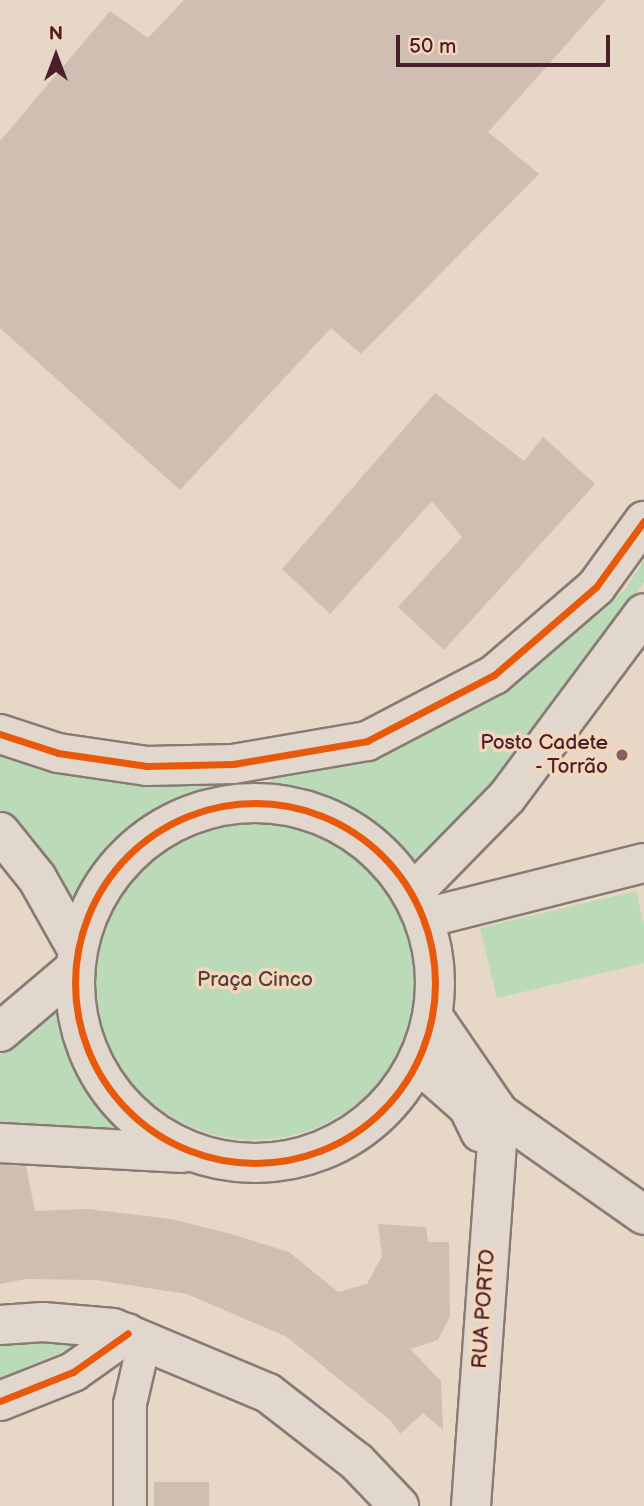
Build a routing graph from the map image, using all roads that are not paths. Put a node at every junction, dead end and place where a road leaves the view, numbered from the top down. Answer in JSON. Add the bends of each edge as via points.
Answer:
{"nodes":[{"id":1,"x":644,"y":521,"type":"edge"},
{"id":2,"x":644,"y":613,"type":"edge"},
{"id":3,"x":4,"y":740,"type":"edge"},
{"id":4,"x":233,"y":764,"type":"junction"},
{"id":5,"x":239,"y":802,"type":"junction"},
{"id":6,"x":0,"y":832,"type":"edge"},
{"id":7,"x":644,"y":863,"type":"edge"},
{"id":8,"x":419,"y":906,"type":"junction"},
{"id":9,"x":75,"y":959,"type":"junction"},
{"id":10,"x":434,"y":1018,"type":"junction"},
{"id":11,"x":0,"y":1032,"type":"edge"},
{"id":12,"x":418,"y":1063,"type":"junction"},
{"id":13,"x":499,"y":1113,"type":"junction"},
{"id":14,"x":0,"y":1143,"type":"edge"},
{"id":15,"x":194,"y":1153,"type":"junction"},
{"id":16,"x":492,"y":1185,"type":"junction"},
{"id":17,"x":635,"y":1199,"type":"edge"},
{"id":18,"x":0,"y":1325,"type":"edge"},
{"id":19,"x":136,"y":1336,"type":"junction"},
{"id":20,"x":0,"y":1401,"type":"edge"},
{"id":21,"x":130,"y":1506,"type":"edge"},
{"id":22,"x":399,"y":1506,"type":"edge"},
{"id":23,"x":471,"y":1506,"type":"edge"}],
"edges":[{"from":1,"to":4,"type":"street","via":[[596,587],[494,675],[366,741]]},
{"from":2,"to":8,"type":"street","via":[[508,797]]},
{"from":3,"to":4,"type":"street","via":[[147,766]]},
{"from":4,"to":5,"type":"street"},
{"from":5,"to":8,"type":"street","via":[[297,807],[343,825],[383,854]]},
{"from":5,"to":9,"type":"street","via":[[182,817],[133,849],[96,894]]},
{"from":6,"to":9,"type":"street","via":[[37,878]]},
{"from":7,"to":8,"type":"street"},
{"from":8,"to":10,"type":"street","via":[[436,967]]},
{"from":9,"to":11,"type":"street"},
{"from":9,"to":15,"type":"street","via":[[79,1028],[103,1081],[142,1125]]},
{"from":10,"to":12,"type":"street"},
{"from":10,"to":13,"type":"street"},
{"from":12,"to":15,"type":"street","via":[[388,1106],[346,1139],[298,1159],[245,1164]]},
{"from":12,"to":16,"type":"street","via":[[468,1107],[481,1135]]},
{"from":13,"to":16,"type":"street","name":"RUA PORTO"},
{"from":13,"to":17,"type":"street"},
{"from":14,"to":15,"type":"street"},
{"from":16,"to":23,"type":"street","name":"RUA PORTO"},
{"from":18,"to":19,"type":"street","via":[[43,1322]]},
{"from":19,"to":20,"type":"street","via":[[73,1372]]},
{"from":19,"to":21,"type":"street","via":[[130,1404]]},
{"from":19,"to":22,"type":"street","via":[[268,1393],[357,1462]]}]}
